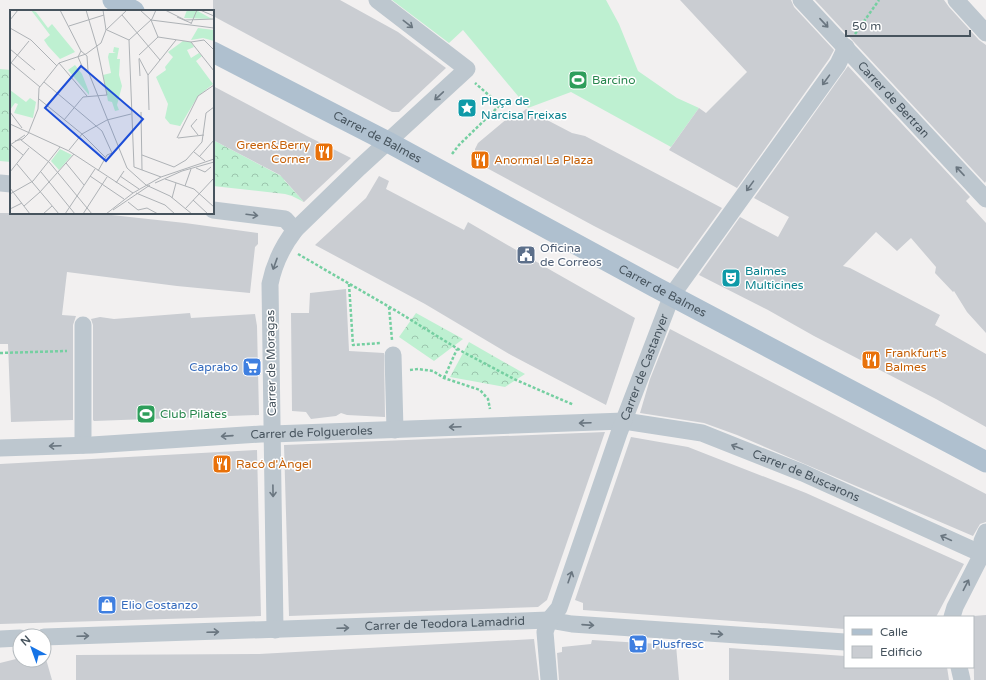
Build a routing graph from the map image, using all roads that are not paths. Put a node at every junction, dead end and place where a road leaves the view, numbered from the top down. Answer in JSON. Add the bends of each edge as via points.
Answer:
{"nodes":[{"id":1,"x":113,"y":0,"type":"edge"},
{"id":2,"x":377,"y":0,"type":"edge"},
{"id":3,"x":802,"y":0,"type":"edge"},
{"id":4,"x":956,"y":0,"type":"edge"},
{"id":5,"x":132,"y":10,"type":"edge"},
{"id":6,"x":986,"y":33,"type":"edge"},
{"id":7,"x":849,"y":42,"type":"junction"},
{"id":8,"x":214,"y":53,"type":"edge"},
{"id":9,"x":388,"y":142,"type":"junction"},
{"id":10,"x":0,"y":183,"type":"edge"},
{"id":11,"x":10,"y":184,"type":"edge"},
{"id":12,"x":984,"y":194,"type":"edge"},
{"id":13,"x":214,"y":210,"type":"edge"},
{"id":14,"x":295,"y":230,"type":"junction"},
{"id":15,"x":672,"y":295,"type":"junction"},
{"id":16,"x":83,"y":325,"type":"dead end"},
{"id":17,"x":393,"y":356,"type":"road end"},
{"id":18,"x":624,"y":421,"type":"junction"},
{"id":19,"x":395,"y":430,"type":"junction"},
{"id":20,"x":272,"y":434,"type":"junction"},
{"id":21,"x":83,"y":446,"type":"junction"},
{"id":22,"x":0,"y":448,"type":"edge"},
{"id":23,"x":986,"y":462,"type":"edge"},
{"id":24,"x":986,"y":532,"type":"edge"},
{"id":25,"x":982,"y":554,"type":"junction"},
{"id":26,"x":952,"y":616,"type":"edge"},
{"id":27,"x":549,"y":620,"type":"junction"},
{"id":28,"x":275,"y":630,"type":"junction"},
{"id":29,"x":52,"y":637,"type":"edge"},
{"id":30,"x":12,"y":638,"type":"edge"},
{"id":31,"x":0,"y":639,"type":"edge"},
{"id":32,"x":844,"y":642,"type":"edge"},
{"id":33,"x":960,"y":668,"type":"edge"},
{"id":34,"x":549,"y":680,"type":"edge"},
{"id":35,"x":962,"y":680,"type":"edge"}],
"edges":[{"from":1,"to":5,"type":"main road"},
{"from":2,"to":9,"type":"street","one_way":true,"via":[[470,76]]},
{"from":3,"to":7,"type":"street","name":"Carrer de Bertran","one_way":true},
{"from":4,"to":6,"type":"street"},
{"from":12,"to":7,"type":"street","name":"Carrer de Bertran","one_way":true},
{"from":7,"to":15,"type":"street","name":"Carrer de Castanyer","one_way":true,"via":[[838,64]]},
{"from":8,"to":9,"type":"main road","name":"Carrer de Balmes"},
{"from":9,"to":14,"type":"street","name":"Carrer de Moragas"},
{"from":9,"to":15,"type":"main road","name":"Carrer de Balmes"},
{"from":10,"to":11,"type":"street"},
{"from":13,"to":14,"type":"street","one_way":true,"via":[[285,219]]},
{"from":14,"to":20,"type":"street","name":"Carrer de Moragas","one_way":true,"via":[[278,257],[270,284]]},
{"from":15,"to":18,"type":"street","name":"Carrer de Castanyer"},
{"from":15,"to":23,"type":"main road","name":"Carrer de Balmes"},
{"from":16,"to":21,"type":"street"},
{"from":17,"to":19,"type":"street"},
{"from":18,"to":19,"type":"street","name":"Carrer de Folgueroles","one_way":true},
{"from":25,"to":18,"type":"street","name":"Carrer de Buscarons","one_way":true,"via":[[803,473],[702,433]]},
{"from":27,"to":18,"type":"street","name":"Carrer de Castanyer","one_way":true,"via":[[559,608]]},
{"from":19,"to":20,"type":"street","name":"Carrer de Folgueroles"},
{"from":20,"to":21,"type":"street","name":"Carrer de Folgueroles","one_way":true},
{"from":20,"to":28,"type":"street","name":"Carrer de Moragas","one_way":true},
{"from":21,"to":22,"type":"street","name":"Carrer de Folgueroles","one_way":true},
{"from":24,"to":25,"type":"street","via":[[982,541]]},
{"from":26,"to":25,"type":"street","one_way":true},
{"from":28,"to":27,"type":"street","name":"Carrer de Teodora Lamadrid","one_way":true},
{"from":27,"to":32,"type":"street","name":"Carrer de Teodora Lamadrid","one_way":true,"via":[[572,624]]},
{"from":27,"to":34,"type":"street","name":"Carrer de Castanyer","via":[[546,632]]},
{"from":29,"to":28,"type":"street","name":"Carrer de Teodora Lamadrid","one_way":true},
{"from":30,"to":31,"type":"street"},
{"from":33,"to":35,"type":"street"}]}
